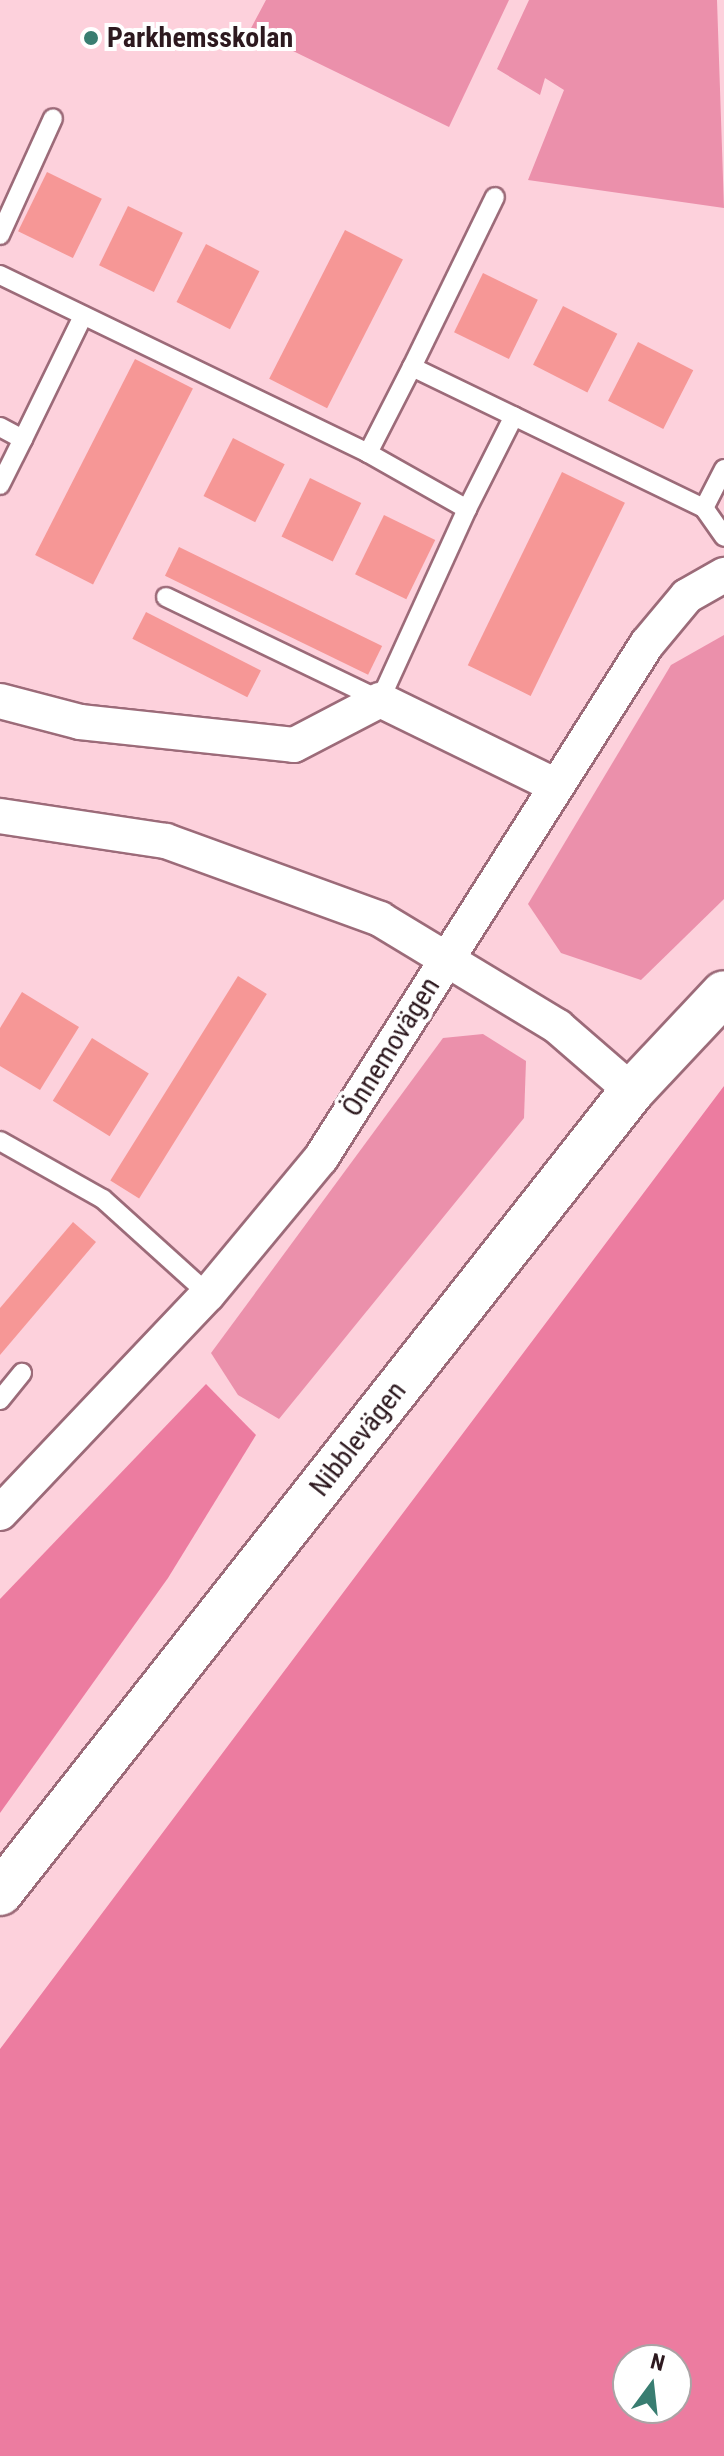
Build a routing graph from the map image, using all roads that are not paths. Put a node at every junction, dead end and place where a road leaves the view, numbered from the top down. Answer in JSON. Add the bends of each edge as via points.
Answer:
{"nodes":[{"id":1,"x":53,"y":118,"type":"dead end"},
{"id":2,"x":495,"y":197,"type":"dead end"},
{"id":3,"x":0,"y":235,"type":"edge"},
{"id":4,"x":0,"y":275,"type":"edge"},
{"id":5,"x":83,"y":316,"type":"junction"},
{"id":6,"x":412,"y":367,"type":"junction"},
{"id":7,"x":514,"y":416,"type":"junction"},
{"id":8,"x":0,"y":427,"type":"edge"},
{"id":9,"x":23,"y":439,"type":"junction"},
{"id":10,"x":368,"y":453,"type":"junction"},
{"id":11,"x":724,"y":469,"type":"edge"},
{"id":12,"x":0,"y":485,"type":"edge"},
{"id":13,"x":704,"y":508,"type":"junction"},
{"id":14,"x":467,"y":509,"type":"junction"},
{"id":15,"x":724,"y":537,"type":"edge"},
{"id":16,"x":724,"y":575,"type":"edge"},
{"id":17,"x":166,"y":597,"type":"dead end"},
{"id":18,"x":380,"y":700,"type":"junction"},
{"id":19,"x":0,"y":701,"type":"edge"},
{"id":20,"x":554,"y":785,"type":"junction"},
{"id":21,"x":0,"y":816,"type":"edge"},
{"id":22,"x":446,"y":957,"type":"junction"},
{"id":23,"x":724,"y":993,"type":"edge"},
{"id":24,"x":632,"y":1091,"type":"junction"},
{"id":25,"x":0,"y":1141,"type":"edge"},
{"id":26,"x":208,"y":1294,"type":"junction"},
{"id":27,"x":22,"y":1373,"type":"dead end"},
{"id":28,"x":0,"y":1400,"type":"edge"},
{"id":29,"x":0,"y":1513,"type":"edge"},
{"id":30,"x":0,"y":1893,"type":"edge"}],
"edges":[{"from":1,"to":3,"type":"lane"},
{"from":2,"to":6,"type":"lane"},
{"from":4,"to":5,"type":"lane"},
{"from":5,"to":9,"type":"lane"},
{"from":5,"to":10,"type":"lane"},
{"from":6,"to":7,"type":"lane"},
{"from":6,"to":10,"type":"lane"},
{"from":7,"to":13,"type":"lane"},
{"from":7,"to":14,"type":"lane"},
{"from":8,"to":9,"type":"lane"},
{"from":9,"to":12,"type":"lane"},
{"from":10,"to":14,"type":"lane"},
{"from":11,"to":13,"type":"lane"},
{"from":13,"to":15,"type":"lane"},
{"from":14,"to":18,"type":"lane"},
{"from":16,"to":20,"type":"street","name":"Önnemovägen","via":[[687,596],[647,644]]},
{"from":17,"to":18,"type":"lane"},
{"from":18,"to":19,"type":"street","via":[[294,745],[80,722]]},
{"from":18,"to":20,"type":"street"},
{"from":20,"to":22,"type":"street","name":"Önnemovägen"},
{"from":21,"to":22,"type":"street","via":[[181,846],[380,919]]},
{"from":22,"to":24,"type":"street","via":[[558,1027]]},
{"from":22,"to":26,"type":"street","name":"Önnemovägen","via":[[321,1158]]},
{"from":23,"to":24,"type":"street","name":"Nibblevägen"},
{"from":24,"to":30,"type":"street","name":"Nibblevägen"},
{"from":25,"to":26,"type":"lane","via":[[103,1199]]},
{"from":26,"to":29,"type":"street","name":"Önnemovägen"},
{"from":27,"to":28,"type":"lane"}]}
